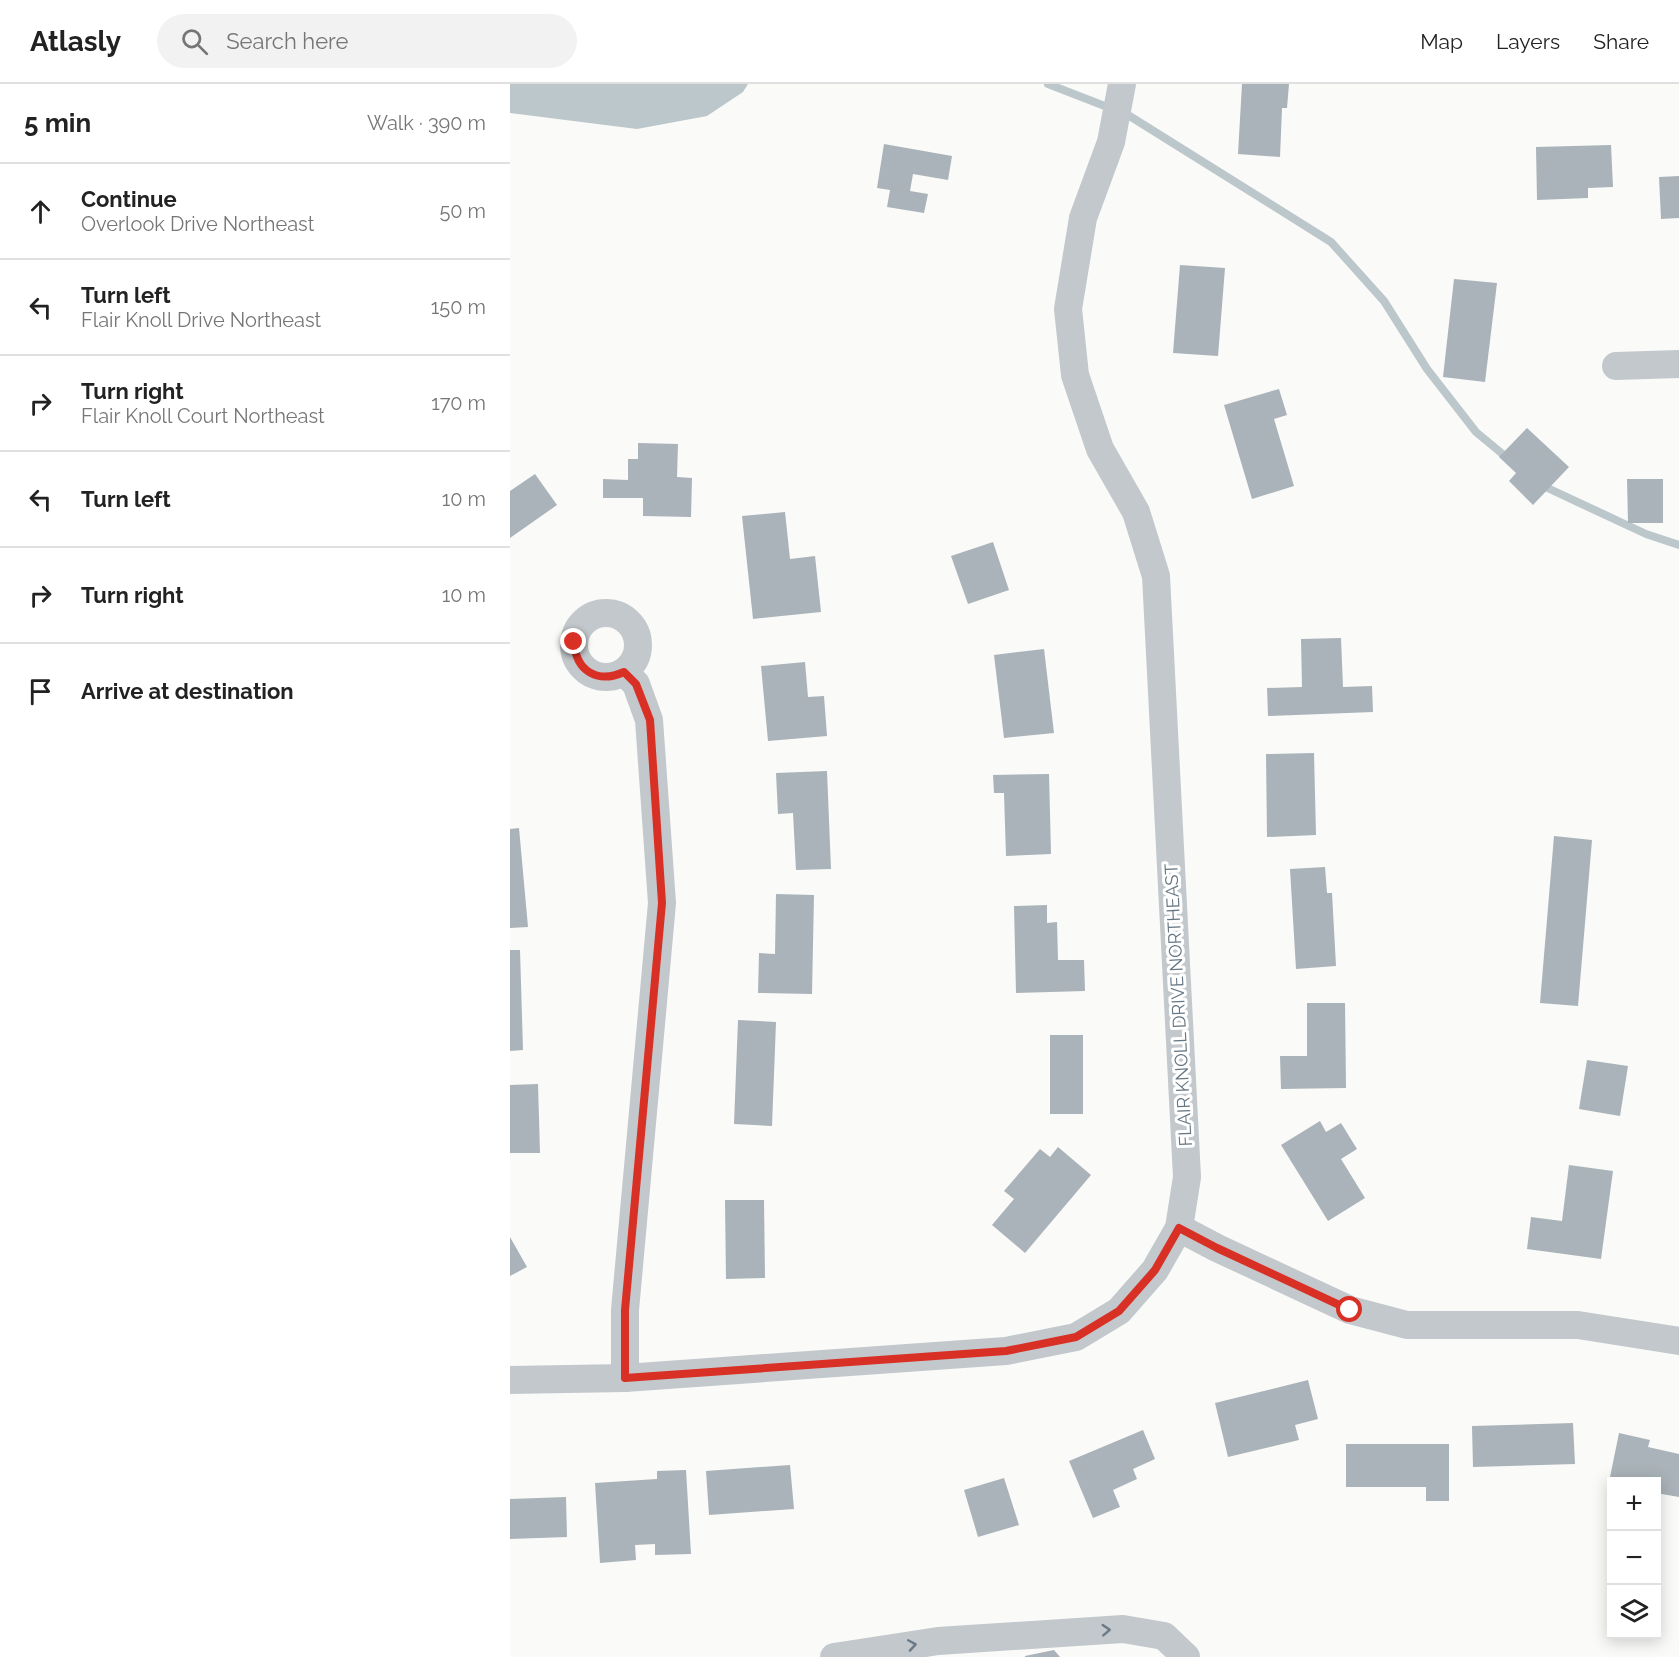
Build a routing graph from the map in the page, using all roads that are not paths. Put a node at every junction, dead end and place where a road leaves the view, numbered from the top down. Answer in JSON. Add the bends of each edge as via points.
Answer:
{"nodes":[{"id":1,"x":1122,"y":84,"type":"edge"},
{"id":2,"x":1679,"y":364,"type":"edge"},
{"id":3,"x":1616,"y":366,"type":"dead end"},
{"id":4,"x":624,"y":672,"type":"dead end"},
{"id":5,"x":1179,"y":1228,"type":"junction"},
{"id":6,"x":1679,"y":1341,"type":"edge"},
{"id":7,"x":625,"y":1378,"type":"junction"},
{"id":8,"x":510,"y":1380,"type":"edge"},
{"id":9,"x":834,"y":1657,"type":"edge"},
{"id":10,"x":1186,"y":1657,"type":"edge"}],
"edges":[{"from":1,"to":5,"type":"street","name":"FLAIR KNOLL DRIVE NORTHEAST","via":[[1111,142],[1083,218],[1068,309],[1075,375],[1100,450],[1136,513],[1156,576],[1187,1177]]},
{"from":2,"to":3,"type":"street"},
{"from":4,"to":7,"type":"street","via":[[636,684],[650,720],[662,903],[625,1310]]},
{"from":5,"to":6,"type":"street","via":[[1350,1310],[1407,1324],[1578,1325]]},
{"from":5,"to":7,"type":"street","name":"FLAIR KNOLL DRIVE NORTHEAST","via":[[1155,1270],[1119,1311],[1076,1337],[1006,1351]]},
{"from":7,"to":8,"type":"street","name":"FLAIR KNOLL DRIVE NORTHEAST"},
{"from":9,"to":10,"type":"street","one_way":true,"via":[[938,1641],[1123,1629],[1164,1636]]}]}
